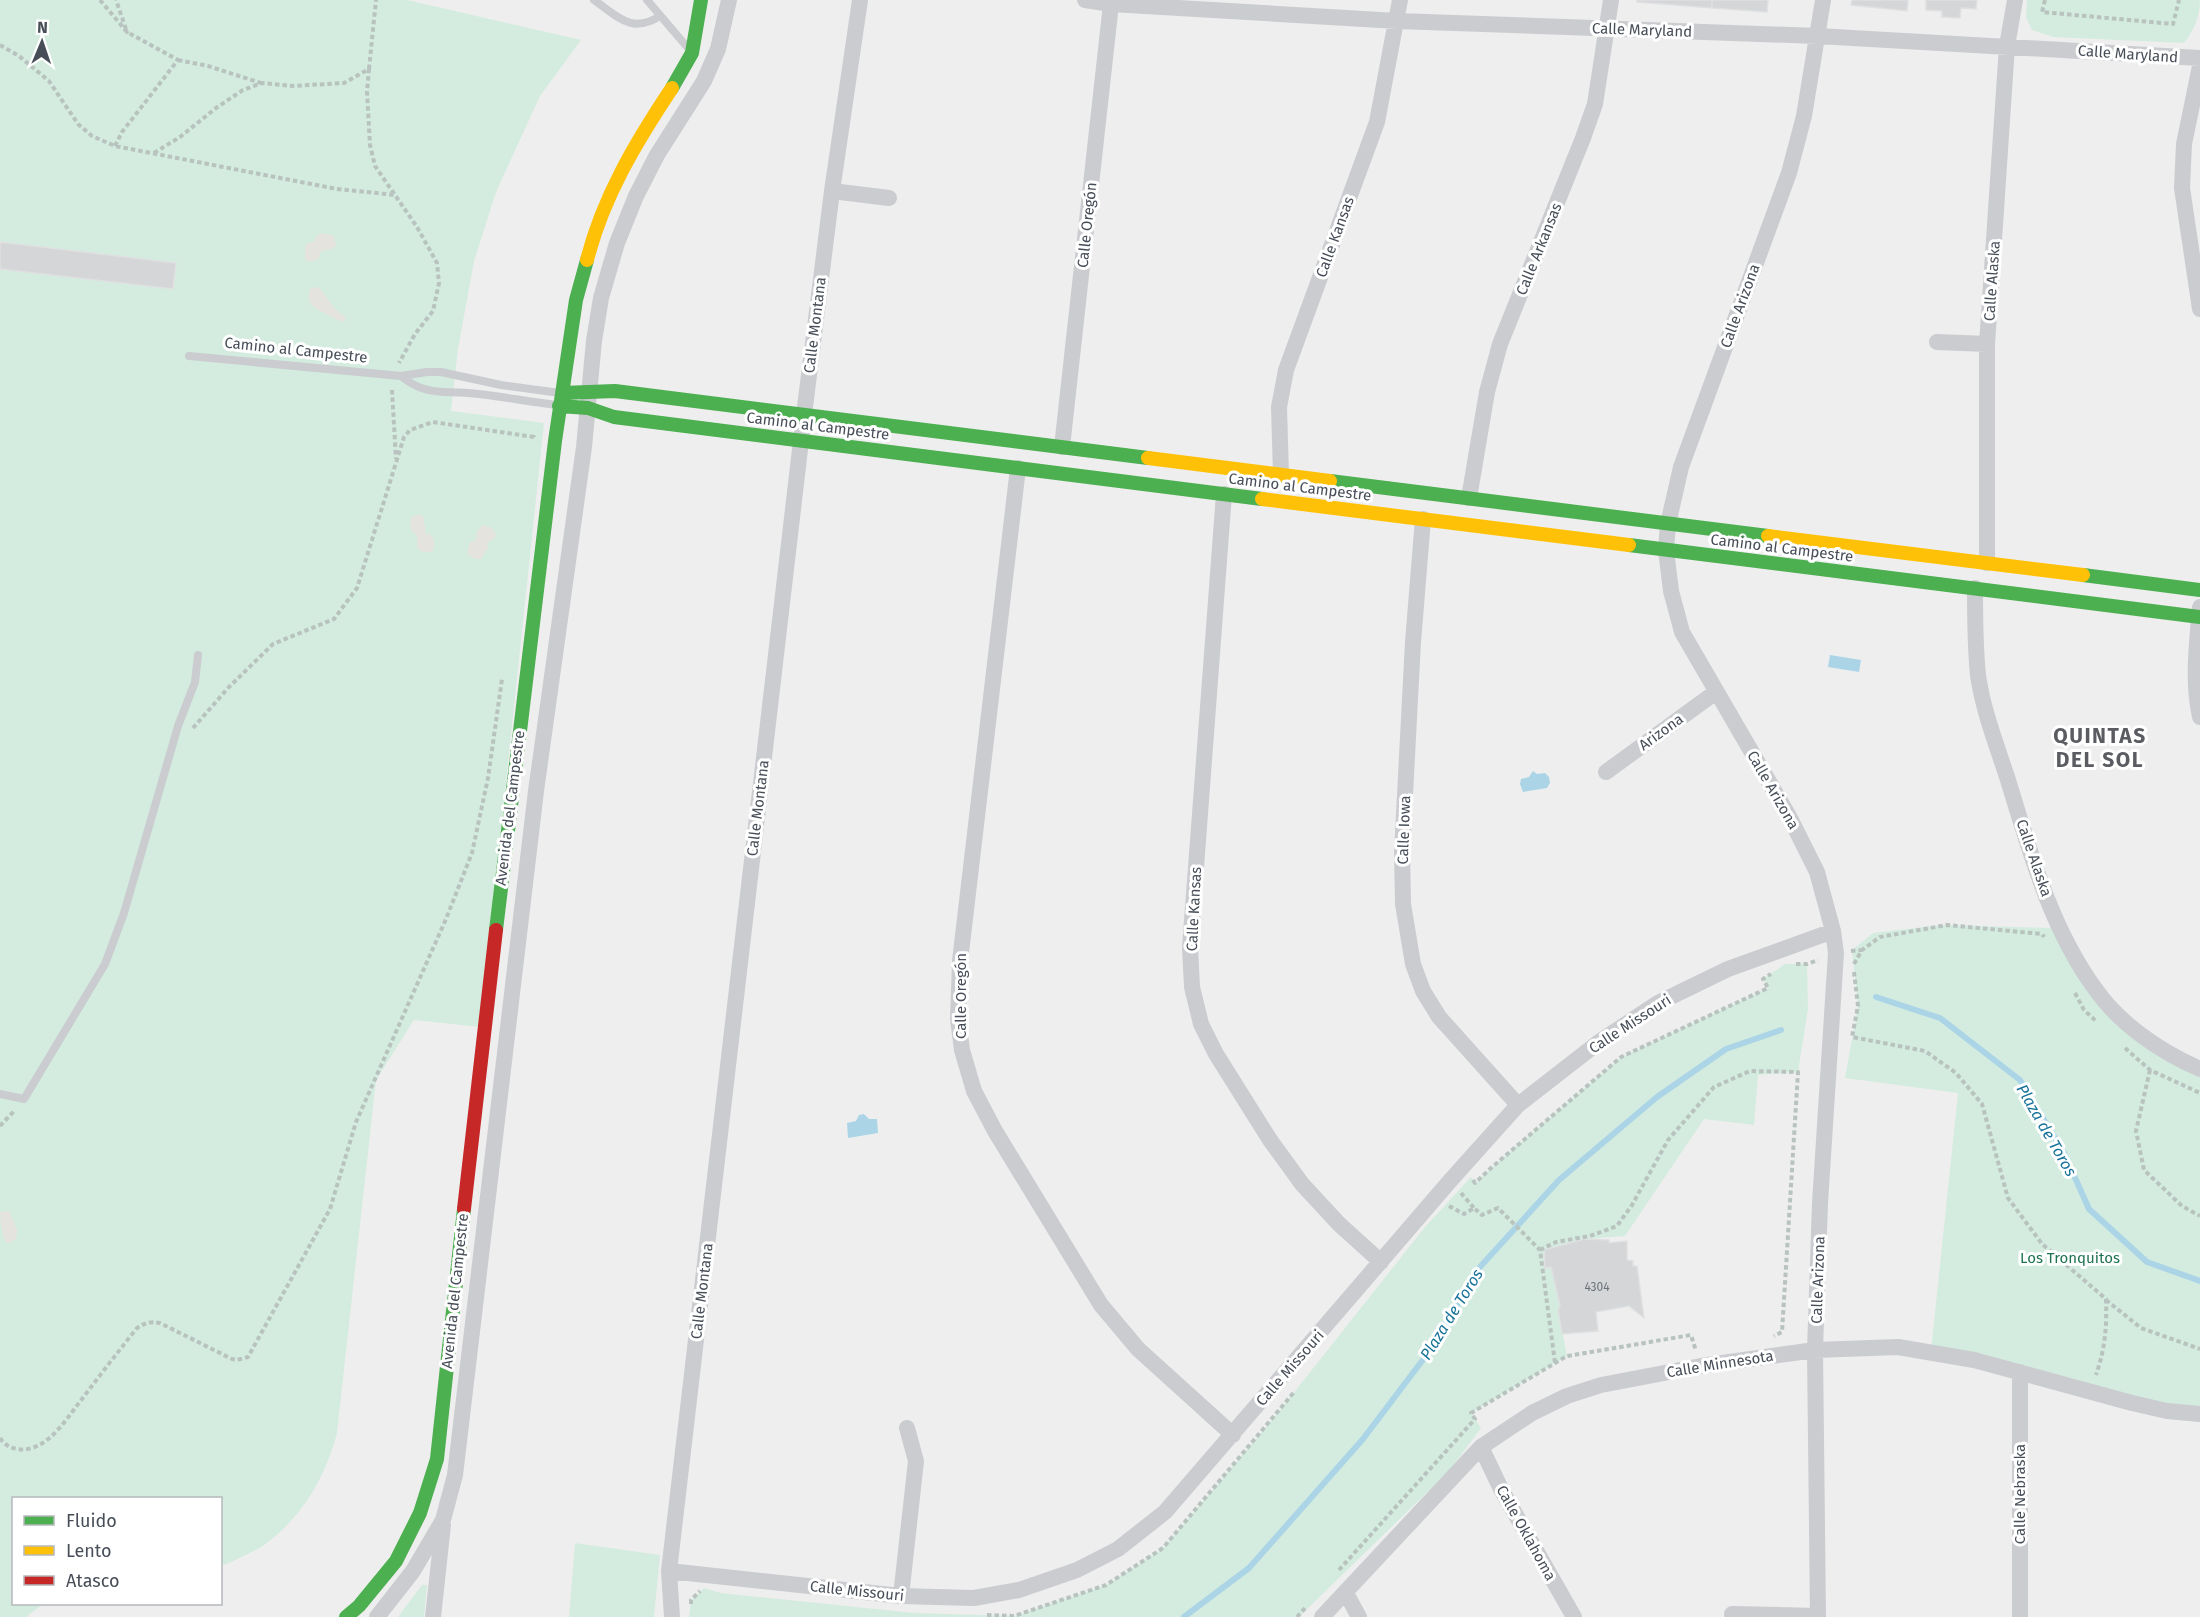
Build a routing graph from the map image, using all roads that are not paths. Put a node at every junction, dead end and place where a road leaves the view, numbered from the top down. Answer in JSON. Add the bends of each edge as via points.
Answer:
{"nodes":[{"id":1,"x":594,"y":0,"type":"edge"},
{"id":2,"x":647,"y":0,"type":"edge"},
{"id":3,"x":701,"y":0,"type":"edge"},
{"id":4,"x":729,"y":0,"type":"edge"},
{"id":5,"x":860,"y":0,"type":"edge"},
{"id":6,"x":1085,"y":0,"type":"edge"},
{"id":7,"x":1401,"y":0,"type":"edge"},
{"id":8,"x":1611,"y":0,"type":"edge"},
{"id":9,"x":1823,"y":0,"type":"edge"},
{"id":10,"x":2015,"y":0,"type":"edge"},
{"id":11,"x":1111,"y":4,"type":"junction"},
{"id":12,"x":660,"y":16,"type":"junction"},
{"id":13,"x":1397,"y":21,"type":"junction"},
{"id":14,"x":1607,"y":28,"type":"junction"},
{"id":15,"x":1818,"y":36,"type":"junction"},
{"id":16,"x":2007,"y":46,"type":"junction"},
{"id":17,"x":694,"y":58,"type":"junction"},
{"id":18,"x":2200,"y":58,"type":"edge"},
{"id":19,"x":2200,"y":66,"type":"edge"},
{"id":20,"x":832,"y":191,"type":"junction"},
{"id":21,"x":889,"y":198,"type":"dead end"},
{"id":22,"x":2200,"y":309,"type":"edge"},
{"id":23,"x":1937,"y":342,"type":"dead end"},
{"id":24,"x":1987,"y":344,"type":"junction"},
{"id":25,"x":189,"y":356,"type":"dead end"},
{"id":26,"x":397,"y":374,"type":"junction"},
{"id":27,"x":560,"y":399,"type":"junction"},
{"id":28,"x":589,"y":400,"type":"junction"},
{"id":29,"x":804,"y":415,"type":"junction"},
{"id":30,"x":802,"y":441,"type":"junction"},
{"id":31,"x":1062,"y":447,"type":"junction"},
{"id":32,"x":1018,"y":468,"type":"junction"},
{"id":33,"x":1281,"y":475,"type":"junction"},
{"id":34,"x":1224,"y":494,"type":"junction"},
{"id":35,"x":1469,"y":498,"type":"junction"},
{"id":36,"x":1423,"y":519,"type":"junction"},
{"id":37,"x":1668,"y":524,"type":"junction"},
{"id":38,"x":1666,"y":550,"type":"junction"},
{"id":39,"x":1987,"y":563,"type":"junction"},
{"id":40,"x":1975,"y":588,"type":"junction"},
{"id":41,"x":2200,"y":590,"type":"edge"},
{"id":42,"x":2200,"y":613,"type":"edge"},
{"id":43,"x":198,"y":655,"type":"dead end"},
{"id":44,"x":1716,"y":693,"type":"junction"},
{"id":45,"x":2200,"y":717,"type":"edge"},
{"id":46,"x":1606,"y":772,"type":"dead end"},
{"id":47,"x":512,"y":788,"type":"junction"},
{"id":48,"x":536,"y":791,"type":"junction"},
{"id":49,"x":1833,"y":931,"type":"junction"},
{"id":50,"x":2200,"y":1069,"type":"edge"},
{"id":51,"x":0,"y":1094,"type":"edge"},
{"id":52,"x":1518,"y":1105,"type":"junction"},
{"id":53,"x":470,"y":1151,"type":"junction"},
{"id":54,"x":493,"y":1154,"type":"junction"},
{"id":55,"x":1382,"y":1262,"type":"junction"},
{"id":56,"x":1815,"y":1350,"type":"junction"},
{"id":57,"x":2020,"y":1372,"type":"junction"},
{"id":58,"x":2200,"y":1414,"type":"edge"},
{"id":59,"x":907,"y":1428,"type":"dead end"},
{"id":60,"x":1233,"y":1435,"type":"junction"},
{"id":61,"x":1481,"y":1447,"type":"junction"},
{"id":62,"x":443,"y":1520,"type":"junction"},
{"id":63,"x":669,"y":1571,"type":"junction"},
{"id":64,"x":1346,"y":1593,"type":"junction"},
{"id":65,"x":901,"y":1596,"type":"junction"},
{"id":66,"x":359,"y":1606,"type":"junction"},
{"id":67,"x":1732,"y":1614,"type":"dead end"},
{"id":68,"x":1818,"y":1616,"type":"edge"},
{"id":69,"x":346,"y":1617,"type":"edge"},
{"id":70,"x":375,"y":1617,"type":"edge"},
{"id":71,"x":433,"y":1617,"type":"edge"},
{"id":72,"x":672,"y":1617,"type":"edge"},
{"id":73,"x":1322,"y":1617,"type":"edge"},
{"id":74,"x":1359,"y":1617,"type":"edge"},
{"id":75,"x":1574,"y":1617,"type":"edge"},
{"id":76,"x":2020,"y":1617,"type":"edge"}],
"edges":[{"from":1,"to":12,"type":"lane","via":[[636,25]]},
{"from":2,"to":12,"type":"lane"},
{"from":3,"to":17,"type":"street","name":"Avenida del Campestre"},
{"from":4,"to":28,"type":"street","name":"Avenida del Campestre","via":[[718,49],[657,155],[617,243],[600,298]]},
{"from":5,"to":20,"type":"street","name":"Calle Montana"},
{"from":6,"to":11,"type":"street","name":"Calle Maryland"},
{"from":7,"to":13,"type":"street","name":"Calle Kansas"},
{"from":8,"to":14,"type":"street","name":"Calle Arkansas"},
{"from":9,"to":15,"type":"street","name":"Calle Arizona"},
{"from":10,"to":16,"type":"street","name":"Calle Alaska"},
{"from":11,"to":13,"type":"street","name":"Calle Maryland"},
{"from":11,"to":31,"type":"street","name":"Calle Oregón"},
{"from":12,"to":17,"type":"lane"},
{"from":13,"to":14,"type":"street","name":"Calle Maryland"},
{"from":13,"to":33,"type":"street","name":"Calle Kansas","via":[[1377,122],[1286,370],[1279,407]]},
{"from":14,"to":15,"type":"street","name":"Calle Maryland"},
{"from":14,"to":35,"type":"street","name":"Calle Arkansas","via":[[1595,104],[1500,344],[1487,392]]},
{"from":15,"to":16,"type":"street","name":"Calle Maryland"},
{"from":15,"to":37,"type":"street","name":"Calle Arizona","via":[[1789,173],[1681,467]]},
{"from":16,"to":18,"type":"street","name":"Calle Maryland"},
{"from":16,"to":24,"type":"street","name":"Calle Alaska"},
{"from":17,"to":27,"type":"street","name":"Avenida del Campestre","via":[[640,136],[592,240],[576,300]]},
{"from":19,"to":22,"type":"street","via":[[2184,144],[2182,188]]},
{"from":20,"to":21,"type":"street"},
{"from":20,"to":29,"type":"street","name":"Calle Montana"},
{"from":23,"to":24,"type":"street"},
{"from":24,"to":39,"type":"street","name":"Calle Alaska"},
{"from":25,"to":26,"type":"lane","name":"Camino al Campestre"},
{"from":26,"to":27,"type":"lane","name":"Camino al Campestre","via":[[441,372]]},
{"from":26,"to":27,"type":"lane","name":"Camino al Campestre","via":[[411,385],[436,393]]},
{"from":27,"to":28,"type":"street","name":"Camino al Campestre"},
{"from":27,"to":47,"type":"street","name":"Avenida del Campestre"},
{"from":28,"to":29,"type":"street","name":"Camino al Campestre","via":[[615,391]]},
{"from":28,"to":30,"type":"street","name":"Camino al Campestre","via":[[614,417]]},
{"from":28,"to":48,"type":"street","name":"Avenida del Campestre"},
{"from":29,"to":30,"type":"street","name":"Calle Montana"},
{"from":29,"to":31,"type":"street","name":"Camino al Campestre"},
{"from":30,"to":32,"type":"street","name":"Camino al Campestre"},
{"from":30,"to":63,"type":"street","name":"Calle Montana"},
{"from":31,"to":33,"type":"street","name":"Camino al Campestre"},
{"from":32,"to":34,"type":"street","name":"Camino al Campestre"},
{"from":32,"to":60,"type":"street","name":"Calle Oregón","via":[[960,961],[958,1019],[962,1050],[974,1091],[995,1131],[1101,1305],[1138,1349]]},
{"from":33,"to":35,"type":"street","name":"Camino al Campestre"},
{"from":34,"to":36,"type":"street","name":"Camino al Campestre"},
{"from":34,"to":55,"type":"street","name":"Calle Kansas","via":[[1190,947],[1191,987],[1216,1054],[1270,1140],[1302,1184]]},
{"from":35,"to":37,"type":"street","name":"Camino al Campestre"},
{"from":36,"to":38,"type":"street","name":"Camino al Campestre"},
{"from":36,"to":52,"type":"street","name":"Calle Iowa","via":[[1402,852],[1403,904],[1413,964],[1423,991],[1439,1017]]},
{"from":37,"to":38,"type":"street","name":"Calle Arizona"},
{"from":37,"to":39,"type":"street","name":"Camino al Campestre"},
{"from":38,"to":40,"type":"street","name":"Camino al Campestre"},
{"from":38,"to":44,"type":"street","name":"Calle Arizona","via":[[1682,632]]},
{"from":39,"to":41,"type":"street","name":"Camino al Campestre"},
{"from":40,"to":42,"type":"street","name":"Camino al Campestre"},
{"from":40,"to":50,"type":"street","name":"Calle Alaska","via":[[1975,642],[1986,710],[2056,920],[2082,970],[2117,1014],[2138,1034]]},
{"from":42,"to":45,"type":"street","via":[[2195,671]]},
{"from":43,"to":51,"type":"lane","via":[[195,682],[105,964],[24,1100]]},
{"from":44,"to":46,"type":"street","name":"Arizona"},
{"from":44,"to":49,"type":"street","name":"Calle Arizona","via":[[1790,818],[1817,872]]},
{"from":47,"to":48,"type":"street"},
{"from":47,"to":53,"type":"street","name":"Avenida del Campestre"},
{"from":48,"to":54,"type":"street","name":"Avenida del Campestre"},
{"from":49,"to":52,"type":"street","name":"Calle Missouri","via":[[1728,969],[1659,1003],[1599,1042]]},
{"from":49,"to":56,"type":"street","name":"Calle Arizona","via":[[1836,954]]},
{"from":52,"to":55,"type":"street","name":"Calle Missouri"},
{"from":53,"to":54,"type":"street"},
{"from":53,"to":66,"type":"street","name":"Avenida del Campestre","via":[[438,1459],[420,1513],[396,1561]]},
{"from":54,"to":62,"type":"street","name":"Avenida del Campestre","via":[[455,1475]]},
{"from":55,"to":60,"type":"street","name":"Calle Missouri"},
{"from":56,"to":57,"type":"street","name":"Calle Minnesota","via":[[1898,1347]]},
{"from":56,"to":61,"type":"street","name":"Calle Minnesota","via":[[1601,1385],[1532,1413]]},
{"from":56,"to":68,"type":"street","name":"Calle Arizona"},
{"from":57,"to":58,"type":"street","name":"Calle Minnesota","via":[[2089,1393],[2167,1411]]},
{"from":57,"to":76,"type":"street","name":"Calle Nebraska"},
{"from":59,"to":65,"type":"street","via":[[916,1461]]},
{"from":60,"to":65,"type":"street","name":"Calle Missouri","via":[[1165,1512],[1118,1549],[1077,1570],[1019,1590],[974,1598]]},
{"from":61,"to":64,"type":"street","name":"Calle Minnesota"},
{"from":61,"to":75,"type":"street","name":"Calle Oklahoma"},
{"from":62,"to":70,"type":"street","name":"Avenida del Campestre","via":[[413,1571]]},
{"from":62,"to":71,"type":"street","name":"Avenida del Campestre"},
{"from":63,"to":65,"type":"street","name":"Calle Missouri"},
{"from":63,"to":72,"type":"street","name":"Calle Montana"},
{"from":64,"to":73,"type":"street","name":"Calle Minnesota"},
{"from":64,"to":74,"type":"street"},
{"from":66,"to":69,"type":"street","name":"Avenida del Campestre"},
{"from":66,"to":70,"type":"street"},
{"from":67,"to":68,"type":"street"}]}
